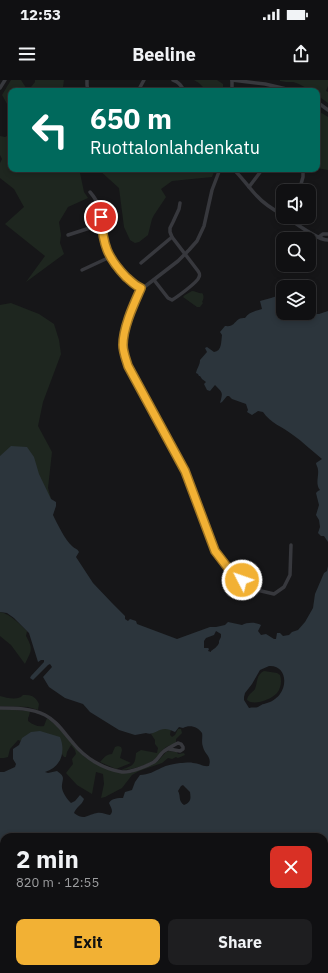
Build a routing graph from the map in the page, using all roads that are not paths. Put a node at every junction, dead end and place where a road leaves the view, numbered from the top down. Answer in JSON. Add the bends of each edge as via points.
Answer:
{"nodes":[{"id":1,"x":5,"y":80,"type":"edge"},
{"id":2,"x":174,"y":80,"type":"edge"},
{"id":3,"x":232,"y":80,"type":"edge"},
{"id":4,"x":0,"y":88,"type":"edge"},
{"id":5,"x":183,"y":88,"type":"edge"},
{"id":6,"x":282,"y":88,"type":"edge"},
{"id":7,"x":219,"y":172,"type":"edge"},
{"id":8,"x":236,"y":172,"type":"edge"},
{"id":9,"x":260,"y":172,"type":"edge"},
{"id":10,"x":303,"y":172,"type":"edge"},
{"id":11,"x":301,"y":184,"type":"edge"},
{"id":12,"x":249,"y":187,"type":"junction"},
{"id":13,"x":90,"y":192,"type":"dead end"},
{"id":14,"x":180,"y":203,"type":"dead end"},
{"id":15,"x":276,"y":210,"type":"edge"},
{"id":16,"x":297,"y":224,"type":"edge"},
{"id":17,"x":102,"y":226,"type":"junction"},
{"id":18,"x":328,"y":234,"type":"edge"},
{"id":19,"x":68,"y":235,"type":"dead end"},
{"id":20,"x":172,"y":237,"type":"junction"},
{"id":21,"x":318,"y":237,"type":"junction"},
{"id":22,"x":328,"y":240,"type":"edge"},
{"id":23,"x":185,"y":255,"type":"junction"},
{"id":24,"x":110,"y":257,"type":"junction"},
{"id":25,"x":141,"y":262,"type":"dead end"},
{"id":26,"x":82,"y":270,"type":"dead end"},
{"id":27,"x":154,"y":280,"type":"junction"},
{"id":28,"x":141,"y":288,"type":"junction"},
{"id":29,"x":291,"y":545,"type":"dead end"},
{"id":30,"x":0,"y":708,"type":"edge"},
{"id":31,"x":169,"y":749,"type":"dead end"}],
"edges":[{"from":1,"to":4,"type":"street"},
{"from":2,"to":5,"type":"street"},
{"from":3,"to":6,"type":"street"},
{"from":7,"to":23,"type":"street","via":[[202,231]]},
{"from":8,"to":12,"type":"street"},
{"from":9,"to":12,"type":"street"},
{"from":10,"to":11,"type":"street"},
{"from":12,"to":15,"type":"street","via":[[262,201]]},
{"from":13,"to":17,"type":"street","via":[[96,198]]},
{"from":14,"to":20,"type":"street","via":[[170,228]]},
{"from":16,"to":21,"type":"street"},
{"from":17,"to":19,"type":"street"},
{"from":17,"to":24,"type":"street","via":[[104,243]]},
{"from":18,"to":21,"type":"street"},
{"from":20,"to":23,"type":"street"},
{"from":20,"to":25,"type":"street"},
{"from":21,"to":22,"type":"street"},
{"from":23,"to":27,"type":"street"},
{"from":23,"to":27,"type":"street","via":[[200,274],[196,282],[171,300]]},
{"from":24,"to":26,"type":"street"},
{"from":24,"to":28,"type":"street","via":[[132,282]]},
{"from":27,"to":28,"type":"street"},
{"from":28,"to":29,"type":"street","via":[[124,333],[126,360],[185,471],[215,551],[228,568],[242,580],[257,590],[274,594],[284,587],[290,575]]},
{"from":30,"to":31,"type":"street","via":[[29,710],[47,716],[84,754],[98,764],[122,772],[152,763]]}]}
